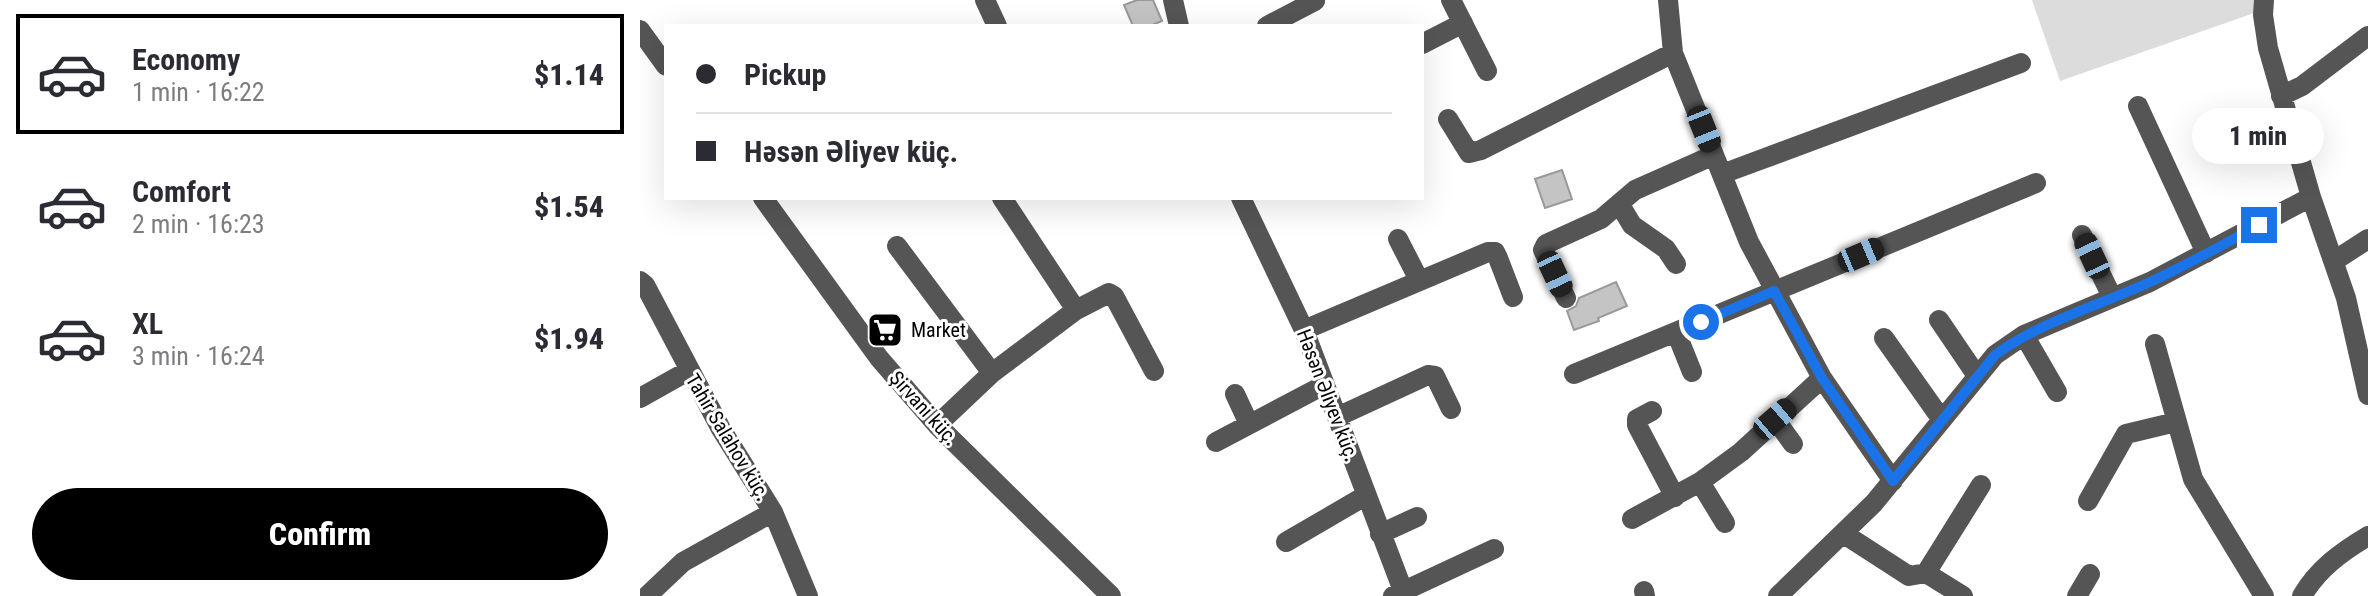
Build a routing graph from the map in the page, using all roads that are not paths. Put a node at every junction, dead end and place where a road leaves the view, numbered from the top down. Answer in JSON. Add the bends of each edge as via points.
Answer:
{"nodes":[{"id":1,"x":985,"y":0,"type":"edge"},
{"id":2,"x":1173,"y":0,"type":"edge"},
{"id":3,"x":1451,"y":0,"type":"edge"},
{"id":4,"x":1668,"y":0,"type":"edge"},
{"id":5,"x":2264,"y":0,"type":"edge"},
{"id":6,"x":1315,"y":1,"type":"edge"},
{"id":7,"x":1463,"y":23,"type":"junction"},
{"id":8,"x":996,"y":24,"type":"edge"},
{"id":9,"x":1179,"y":24,"type":"edge"},
{"id":10,"x":1271,"y":24,"type":"edge"},
{"id":11,"x":640,"y":30,"type":"edge"},
{"id":12,"x":2368,"y":36,"type":"edge"},
{"id":13,"x":1424,"y":43,"type":"edge"},
{"id":14,"x":1673,"y":53,"type":"junction"},
{"id":15,"x":664,"y":63,"type":"edge"},
{"id":16,"x":2021,"y":63,"type":"dead end"},
{"id":17,"x":1487,"y":71,"type":"dead end"},
{"id":18,"x":2281,"y":96,"type":"junction"},
{"id":19,"x":2138,"y":106,"type":"dead end"},
{"id":20,"x":1448,"y":119,"type":"dead end"},
{"id":21,"x":1718,"y":164,"type":"junction"},
{"id":22,"x":2036,"y":183,"type":"dead end"},
{"id":23,"x":2311,"y":197,"type":"junction"},
{"id":24,"x":764,"y":200,"type":"edge"},
{"id":25,"x":1003,"y":200,"type":"edge"},
{"id":26,"x":1242,"y":200,"type":"edge"},
{"id":27,"x":1620,"y":205,"type":"junction"},
{"id":28,"x":2082,"y":235,"type":"dead end"},
{"id":29,"x":1398,"y":239,"type":"dead end"},
{"id":30,"x":2368,"y":239,"type":"edge"},
{"id":31,"x":897,"y":246,"type":"dead end"},
{"id":32,"x":2206,"y":253,"type":"junction"},
{"id":33,"x":2334,"y":261,"type":"junction"},
{"id":34,"x":1676,"y":264,"type":"dead end"},
{"id":35,"x":1419,"y":280,"type":"junction"},
{"id":36,"x":640,"y":281,"type":"edge"},
{"id":37,"x":1774,"y":291,"type":"junction"},
{"id":38,"x":1513,"y":297,"type":"dead end"},
{"id":39,"x":2112,"y":297,"type":"junction"},
{"id":40,"x":1566,"y":298,"type":"dead end"},
{"id":41,"x":1076,"y":310,"type":"junction"},
{"id":42,"x":1939,"y":320,"type":"dead end"},
{"id":43,"x":1304,"y":330,"type":"junction"},
{"id":44,"x":1676,"y":332,"type":"junction"},
{"id":45,"x":2024,"y":335,"type":"junction"},
{"id":46,"x":1884,"y":338,"type":"dead end"},
{"id":47,"x":2155,"y":344,"type":"dead end"},
{"id":48,"x":688,"y":371,"type":"junction"},
{"id":49,"x":1154,"y":371,"type":"dead end"},
{"id":50,"x":1692,"y":372,"type":"dead end"},
{"id":51,"x":992,"y":373,"type":"junction"},
{"id":52,"x":1574,"y":374,"type":"dead end"},
{"id":53,"x":1977,"y":376,"type":"junction"},
{"id":54,"x":1822,"y":378,"type":"junction"},
{"id":55,"x":1324,"y":385,"type":"junction"},
{"id":56,"x":2057,"y":392,"type":"dead end"},
{"id":57,"x":1235,"y":394,"type":"dead end"},
{"id":58,"x":2368,"y":395,"type":"edge"},
{"id":59,"x":640,"y":398,"type":"edge"},
{"id":60,"x":1451,"y":409,"type":"dead end"},
{"id":61,"x":1652,"y":411,"type":"dead end"},
{"id":62,"x":1337,"y":417,"type":"junction"},
{"id":63,"x":1775,"y":419,"type":"junction"},
{"id":64,"x":1942,"y":420,"type":"junction"},
{"id":65,"x":2176,"y":422,"type":"junction"},
{"id":66,"x":1249,"y":424,"type":"junction"},
{"id":67,"x":937,"y":425,"type":"junction"},
{"id":68,"x":1216,"y":442,"type":"dead end"},
{"id":69,"x":1793,"y":444,"type":"dead end"},
{"id":70,"x":1893,"y":481,"type":"junction"},
{"id":71,"x":1700,"y":482,"type":"junction"},
{"id":72,"x":1981,"y":485,"type":"dead end"},
{"id":73,"x":1365,"y":496,"type":"junction"},
{"id":74,"x":1675,"y":497,"type":"junction"},
{"id":75,"x":2088,"y":501,"type":"dead end"},
{"id":76,"x":773,"y":512,"type":"junction"},
{"id":77,"x":1417,"y":517,"type":"dead end"},
{"id":78,"x":1632,"y":519,"type":"dead end"},
{"id":79,"x":1725,"y":523,"type":"dead end"},
{"id":80,"x":1380,"y":534,"type":"junction"},
{"id":81,"x":1844,"y":534,"type":"junction"},
{"id":82,"x":2368,"y":536,"type":"edge"},
{"id":83,"x":1286,"y":542,"type":"dead end"},
{"id":84,"x":1494,"y":549,"type":"dead end"},
{"id":85,"x":1926,"y":573,"type":"junction"},
{"id":86,"x":2090,"y":574,"type":"dead end"},
{"id":87,"x":1400,"y":594,"type":"edge"},
{"id":88,"x":647,"y":596,"type":"edge"},
{"id":89,"x":808,"y":596,"type":"edge"},
{"id":90,"x":1111,"y":596,"type":"edge"},
{"id":91,"x":1778,"y":596,"type":"edge"},
{"id":92,"x":1963,"y":596,"type":"edge"},
{"id":93,"x":2077,"y":596,"type":"edge"},
{"id":94,"x":2264,"y":596,"type":"edge"},
{"id":95,"x":2302,"y":596,"type":"edge"}],
"edges":[{"from":1,"to":8,"type":"street"},
{"from":2,"to":9,"type":"street"},
{"from":3,"to":7,"type":"street"},
{"from":4,"to":14,"type":"street"},
{"from":5,"to":18,"type":"street","via":[[2265,31]]},
{"from":6,"to":10,"type":"street"},
{"from":7,"to":13,"type":"street"},
{"from":7,"to":17,"type":"street"},
{"from":11,"to":15,"type":"street"},
{"from":12,"to":18,"type":"street"},
{"from":14,"to":20,"type":"street","via":[[1481,150],[1464,149]]},
{"from":14,"to":21,"type":"street"},
{"from":16,"to":21,"type":"street"},
{"from":18,"to":23,"type":"street"},
{"from":19,"to":32,"type":"street"},
{"from":21,"to":27,"type":"street","via":[[1635,190]]},
{"from":21,"to":37,"type":"street"},
{"from":22,"to":37,"type":"street"},
{"from":23,"to":32,"type":"street"},
{"from":23,"to":33,"type":"street"},
{"from":24,"to":67,"type":"street","name":"Şirvani küç.","via":[[879,358]]},
{"from":25,"to":41,"type":"street"},
{"from":26,"to":43,"type":"street","name":"Həsən Əliyev küç."},
{"from":27,"to":34,"type":"street","via":[[1632,225],[1660,243]]},
{"from":27,"to":40,"type":"street","via":[[1546,244],[1543,250]]},
{"from":28,"to":39,"type":"street"},
{"from":29,"to":35,"type":"street"},
{"from":30,"to":33,"type":"street"},
{"from":31,"to":51,"type":"street"},
{"from":32,"to":39,"type":"street"},
{"from":33,"to":58,"type":"street"},
{"from":35,"to":38,"type":"street","via":[[1495,252]]},
{"from":35,"to":43,"type":"street"},
{"from":36,"to":48,"type":"street","name":"Tahir Salahov küç."},
{"from":37,"to":44,"type":"street"},
{"from":37,"to":54,"type":"street"},
{"from":39,"to":45,"type":"street"},
{"from":41,"to":49,"type":"street","via":[[1109,293],[1114,296]]},
{"from":41,"to":51,"type":"street"},
{"from":42,"to":53,"type":"street"},
{"from":43,"to":55,"type":"street","name":"Həsən Əliyev küç."},
{"from":44,"to":50,"type":"street"},
{"from":44,"to":52,"type":"street"},
{"from":45,"to":53,"type":"street"},
{"from":45,"to":56,"type":"street"},
{"from":46,"to":64,"type":"street"},
{"from":47,"to":65,"type":"street"},
{"from":48,"to":59,"type":"street"},
{"from":48,"to":76,"type":"street","name":"Tahir Salahov küç."},
{"from":51,"to":67,"type":"street"},
{"from":53,"to":64,"type":"street"},
{"from":54,"to":63,"type":"street"},
{"from":54,"to":70,"type":"street"},
{"from":55,"to":62,"type":"street","name":"Həsən Əliyev küç."},
{"from":55,"to":66,"type":"street"},
{"from":57,"to":66,"type":"street"},
{"from":60,"to":62,"type":"street","via":[[1435,376],[1428,375]]},
{"from":61,"to":74,"type":"street","via":[[1637,419],[1637,425]]},
{"from":62,"to":73,"type":"street","name":"Həsən Əliyev küç."},
{"from":63,"to":69,"type":"street"},
{"from":63,"to":71,"type":"street"},
{"from":64,"to":70,"type":"street"},
{"from":65,"to":75,"type":"street","via":[[2126,434]]},
{"from":65,"to":94,"type":"street","via":[[2199,493]]},
{"from":66,"to":68,"type":"street"},
{"from":67,"to":90,"type":"street","name":"Şirvani küç."},
{"from":70,"to":81,"type":"street"},
{"from":71,"to":74,"type":"street"},
{"from":71,"to":79,"type":"street"},
{"from":72,"to":85,"type":"street"},
{"from":73,"to":80,"type":"street","name":"Həsən Əliyev küç."},
{"from":73,"to":83,"type":"street"},
{"from":74,"to":78,"type":"street"},
{"from":76,"to":88,"type":"street","via":[[683,562]]},
{"from":76,"to":89,"type":"street","name":"Tahir Salahov küç."},
{"from":77,"to":80,"type":"street"},
{"from":80,"to":87,"type":"street","name":"Həsən Əliyev küç."},
{"from":81,"to":85,"type":"street","via":[[1909,576]]},
{"from":81,"to":91,"type":"street"},
{"from":82,"to":95,"type":"street","via":[[2323,567]]},
{"from":84,"to":87,"type":"street"},
{"from":85,"to":92,"type":"street"},
{"from":86,"to":93,"type":"street"}]}
